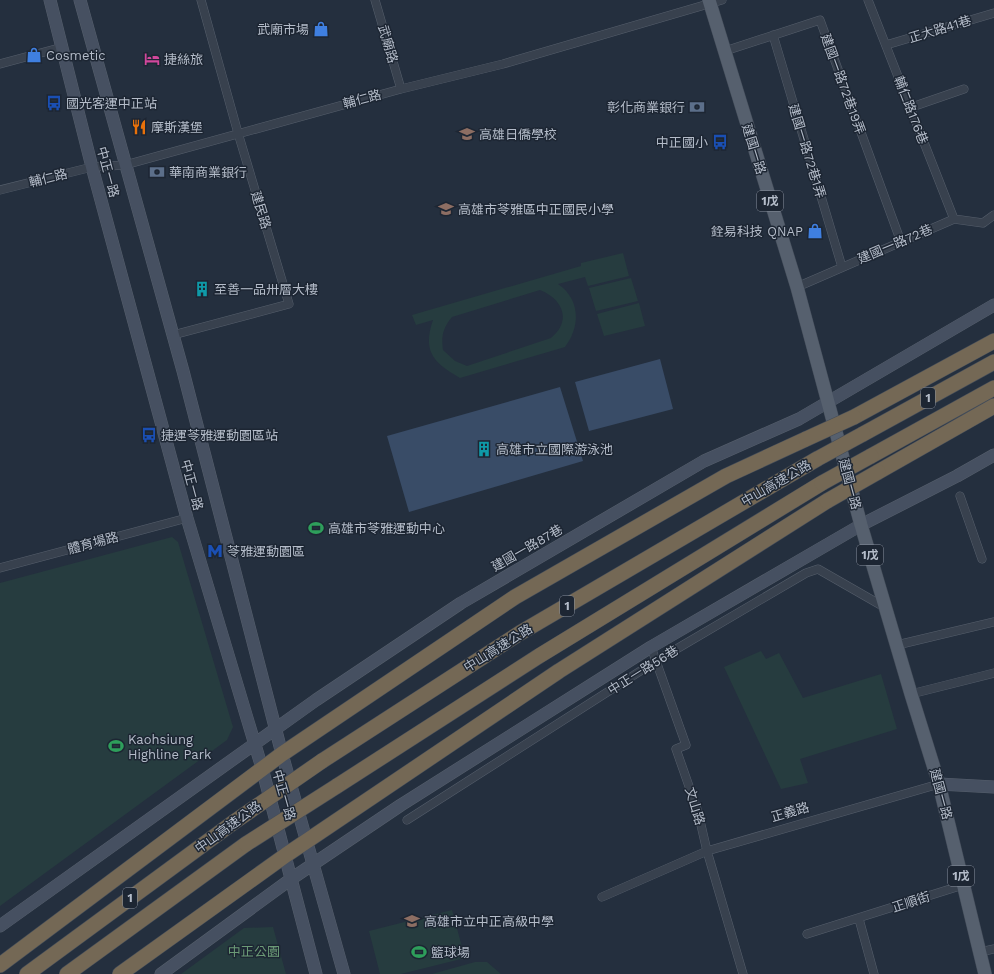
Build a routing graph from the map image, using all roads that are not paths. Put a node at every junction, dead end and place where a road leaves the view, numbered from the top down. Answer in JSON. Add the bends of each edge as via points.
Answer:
{"nodes":[{"id":1,"x":50,"y":0,"type":"edge"},
{"id":2,"x":80,"y":0,"type":"edge"},
{"id":3,"x":201,"y":0,"type":"edge"},
{"id":4,"x":375,"y":0,"type":"edge"},
{"id":5,"x":868,"y":0,"type":"edge"},
{"id":6,"x":714,"y":1,"type":"edge"},
{"id":7,"x":994,"y":13,"type":"edge"},
{"id":8,"x":773,"y":35,"type":"junction"},
{"id":9,"x":886,"y":45,"type":"junction"},
{"id":10,"x":63,"y":47,"type":"junction"},
{"id":11,"x":725,"y":51,"type":"junction"},
{"id":12,"x":0,"y":64,"type":"edge"},
{"id":13,"x":964,"y":88,"type":"dead end"},
{"id":14,"x":401,"y":89,"type":"junction"},
{"id":15,"x":910,"y":108,"type":"junction"},
{"id":16,"x":238,"y":133,"type":"junction"},
{"id":17,"x":125,"y":165,"type":"junction"},
{"id":18,"x":92,"y":166,"type":"junction"},
{"id":19,"x":0,"y":190,"type":"edge"},
{"id":20,"x":994,"y":215,"type":"edge"},
{"id":21,"x":954,"y":219,"type":"junction"},
{"id":22,"x":900,"y":242,"type":"junction"},
{"id":23,"x":842,"y":267,"type":"junction"},
{"id":24,"x":797,"y":287,"type":"junction"},
{"id":25,"x":994,"y":305,"type":"edge"},
{"id":26,"x":173,"y":335,"type":"junction"},
{"id":27,"x":994,"y":341,"type":"edge"},
{"id":28,"x":994,"y":362,"type":"edge"},
{"id":29,"x":994,"y":388,"type":"edge"},
{"id":30,"x":828,"y":403,"type":"junction"},
{"id":31,"x":994,"y":406,"type":"edge"},
{"id":32,"x":994,"y":455,"type":"edge"},
{"id":33,"x":960,"y":496,"type":"dead end"},
{"id":34,"x":186,"y":518,"type":"junction"},
{"id":35,"x":861,"y":525,"type":"junction"},
{"id":36,"x":982,"y":559,"type":"dead end"},
{"id":37,"x":0,"y":568,"type":"edge"},
{"id":38,"x":886,"y":608,"type":"junction"},
{"id":39,"x":994,"y":622,"type":"edge"},
{"id":40,"x":897,"y":645,"type":"junction"},
{"id":41,"x":651,"y":647,"type":"junction"},
{"id":42,"x":656,"y":661,"type":"junction"},
{"id":43,"x":994,"y":673,"type":"edge"},
{"id":44,"x":911,"y":694,"type":"junction"},
{"id":45,"x":275,"y":730,"type":"junction"},
{"id":46,"x":254,"y":743,"type":"junction"},
{"id":47,"x":282,"y":754,"type":"junction"},
{"id":48,"x":262,"y":768,"type":"junction"},
{"id":49,"x":939,"y":784,"type":"junction"},
{"id":50,"x":994,"y":787,"type":"edge"},
{"id":51,"x":407,"y":820,"type":"dead end"},
{"id":52,"x":306,"y":842,"type":"junction"},
{"id":53,"x":707,"y":851,"type":"junction"},
{"id":54,"x":286,"y":855,"type":"junction"},
{"id":55,"x":313,"y":864,"type":"junction"},
{"id":56,"x":292,"y":879,"type":"junction"},
{"id":57,"x":963,"y":885,"type":"junction"},
{"id":58,"x":602,"y":897,"type":"dead end"},
{"id":59,"x":28,"y":907,"type":"junction"},
{"id":60,"x":859,"y":919,"type":"junction"},
{"id":61,"x":0,"y":926,"type":"edge"},
{"id":62,"x":0,"y":930,"type":"edge"},
{"id":63,"x":807,"y":934,"type":"dead end"},
{"id":64,"x":994,"y":949,"type":"edge"},
{"id":65,"x":980,"y":952,"type":"junction"},
{"id":66,"x":0,"y":965,"type":"edge"},
{"id":67,"x":985,"y":972,"type":"edge"},
{"id":68,"x":27,"y":974,"type":"edge"},
{"id":69,"x":67,"y":974,"type":"edge"},
{"id":70,"x":120,"y":974,"type":"edge"},
{"id":71,"x":161,"y":974,"type":"edge"},
{"id":72,"x":316,"y":974,"type":"edge"},
{"id":73,"x":344,"y":974,"type":"edge"},
{"id":74,"x":743,"y":974,"type":"edge"},
{"id":75,"x":874,"y":974,"type":"edge"}],
"edges":[{"from":1,"to":10,"type":"street","name":"中正一路"},
{"from":2,"to":17,"type":"street","name":"中正一路"},
{"from":3,"to":16,"type":"street","name":"建民路"},
{"from":4,"to":14,"type":"street","name":"武廟路"},
{"from":5,"to":9,"type":"street","name":"輔仁路176巷"},
{"from":6,"to":11,"type":"main road","name":"建國一路","number":"1戊"},
{"from":6,"to":14,"type":"street","name":"輔仁路","via":[[502,64]]},
{"from":7,"to":9,"type":"street","name":"正大路41巷"},
{"from":8,"to":11,"type":"street","name":"建國一路72巷19弄"},
{"from":8,"to":22,"type":"street","name":"建國一路72巷19弄","via":[[820,20]]},
{"from":8,"to":23,"type":"street","name":"建國一路72巷1弄"},
{"from":9,"to":15,"type":"street","name":"輔仁路176巷"},
{"from":10,"to":12,"type":"street"},
{"from":10,"to":18,"type":"street","name":"中正一路"},
{"from":11,"to":24,"type":"main road","name":"建國一路","number":"1戊"},
{"from":13,"to":15,"type":"street"},
{"from":14,"to":16,"type":"street","name":"輔仁路"},
{"from":15,"to":21,"type":"street","name":"輔仁路176巷"},
{"from":16,"to":17,"type":"street","name":"輔仁路"},
{"from":16,"to":26,"type":"street","name":"建民路","via":[[289,304]]},
{"from":17,"to":18,"type":"street","name":"輔仁路"},
{"from":17,"to":26,"type":"street","name":"中正一路"},
{"from":18,"to":19,"type":"street","name":"輔仁路"},
{"from":18,"to":34,"type":"street","name":"中正一路"},
{"from":20,"to":21,"type":"street","via":[[983,223]]},
{"from":21,"to":22,"type":"street","name":"建國一路72巷"},
{"from":22,"to":23,"type":"street","name":"建國一路72巷"},
{"from":23,"to":24,"type":"street","name":"建國一路72巷"},
{"from":24,"to":30,"type":"main road","name":"建國一路","number":"1戊"},
{"from":25,"to":30,"type":"street","name":"建國一路87巷"},
{"from":26,"to":45,"type":"street","name":"中正一路"},
{"from":27,"to":47,"type":"highway","bridge":true,"via":[[854,417],[726,476],[515,597]]},
{"from":28,"to":68,"type":"highway","name":"中山高速公路","number":"1","bridge":true,"via":[[817,459],[520,633],[322,761],[234,822]]},
{"from":29,"to":69,"type":"highway","name":"中山高速公路","number":"1","bridge":true,"via":[[822,483],[539,656],[246,844]]},
{"from":30,"to":35,"type":"main road","name":"建國一路","number":"1戊"},
{"from":30,"to":45,"type":"street","name":"建國一路87巷","via":[[799,419],[704,461],[461,603]]},
{"from":31,"to":52,"type":"highway","bridge":true,"via":[[827,501],[559,671]]},
{"from":32,"to":35,"type":"street"},
{"from":33,"to":36,"type":"street"},
{"from":34,"to":37,"type":"street","name":"體育場路"},
{"from":34,"to":46,"type":"street","name":"中正一路"},
{"from":35,"to":38,"type":"main road","name":"建國一路","number":"1戊"},
{"from":35,"to":41,"type":"street"},
{"from":38,"to":40,"type":"main road","name":"建國一路","number":"1戊"},
{"from":38,"to":42,"type":"street","name":"中正一路56巷","via":[[818,569],[806,573]]},
{"from":39,"to":40,"type":"street"},
{"from":40,"to":44,"type":"main road","name":"建國一路","number":"1戊"},
{"from":41,"to":42,"type":"street","name":"文山路"},
{"from":41,"to":55,"type":"street","via":[[401,805]]},
{"from":42,"to":51,"type":"street","name":"中正一路56巷"},
{"from":42,"to":53,"type":"street","name":"文山路","via":[[686,745],[676,749],[698,812]]},
{"from":43,"to":44,"type":"street"},
{"from":44,"to":49,"type":"main road","name":"建國一路","number":"1戊"},
{"from":45,"to":46,"type":"street","name":"建國一路87巷"},
{"from":45,"to":47,"type":"street","name":"中正一路"},
{"from":46,"to":48,"type":"street","name":"中正一路"},
{"from":46,"to":59,"type":"street","name":"建國一路87巷"},
{"from":47,"to":48,"type":"highway"},
{"from":47,"to":52,"type":"street","name":"中正一路"},
{"from":48,"to":54,"type":"street","name":"中正一路"},
{"from":48,"to":66,"type":"highway"},
{"from":49,"to":50,"type":"street","name":"正義路"},
{"from":49,"to":53,"type":"street","name":"正義路"},
{"from":49,"to":57,"type":"main road","name":"建國一路","number":"1戊"},
{"from":52,"to":54,"type":"highway"},
{"from":52,"to":55,"type":"street","name":"中正一路"},
{"from":53,"to":58,"type":"street","name":"正義路"},
{"from":53,"to":74,"type":"street","name":"文山路"},
{"from":54,"to":56,"type":"street","name":"中正一路"},
{"from":54,"to":70,"type":"highway"},
{"from":55,"to":56,"type":"street"},
{"from":55,"to":73,"type":"street","name":"中正一路"},
{"from":56,"to":71,"type":"street"},
{"from":56,"to":72,"type":"street","name":"中正一路"},
{"from":57,"to":60,"type":"street","name":"正順街"},
{"from":57,"to":65,"type":"main road","name":"建國一路","number":"1戊"},
{"from":59,"to":61,"type":"street"},
{"from":59,"to":62,"type":"street"},
{"from":60,"to":63,"type":"street","name":"正順街"},
{"from":60,"to":75,"type":"street"},
{"from":64,"to":65,"type":"street"},
{"from":65,"to":67,"type":"main road","name":"建國一路","number":"1戊"}]}
